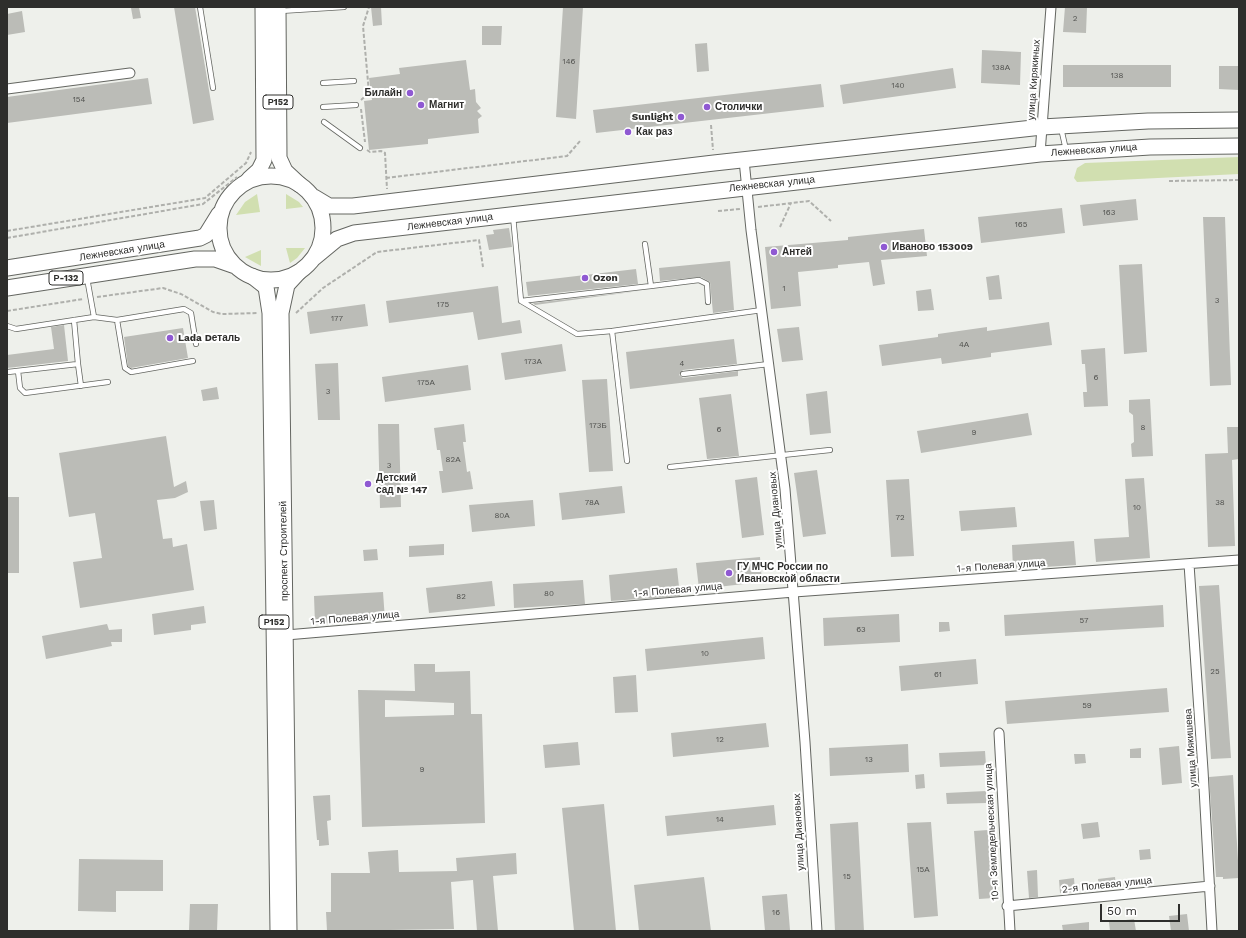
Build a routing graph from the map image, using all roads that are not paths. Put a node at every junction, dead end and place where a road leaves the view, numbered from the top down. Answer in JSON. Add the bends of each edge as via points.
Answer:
{"nodes":[{"id":1,"x":200,"y":7,"type":"edge"},
{"id":2,"x":344,"y":7,"type":"edge"},
{"id":3,"x":1051,"y":7,"type":"edge"},
{"id":4,"x":271,"y":9,"type":"edge"},
{"id":5,"x":130,"y":73,"type":"dead end"},
{"id":6,"x":354,"y":81,"type":"dead end"},
{"id":7,"x":323,"y":83,"type":"dead end"},
{"id":8,"x":213,"y":88,"type":"dead end"},
{"id":9,"x":7,"y":89,"type":"edge"},
{"id":10,"x":356,"y":105,"type":"dead end"},
{"id":11,"x":324,"y":107,"type":"dead end"},
{"id":12,"x":1239,"y":120,"type":"edge"},
{"id":13,"x":324,"y":122,"type":"dead end"},
{"id":14,"x":1061,"y":126,"type":"junction"},
{"id":15,"x":1042,"y":127,"type":"junction"},
{"id":16,"x":1239,"y":146,"type":"edge"},
{"id":17,"x":360,"y":148,"type":"dead end"},
{"id":18,"x":1067,"y":152,"type":"junction"},
{"id":19,"x":1040,"y":154,"type":"junction"},
{"id":20,"x":744,"y":160,"type":"junction"},
{"id":21,"x":245,"y":174,"type":"junction"},
{"id":22,"x":300,"y":185,"type":"junction"},
{"id":23,"x":746,"y":187,"type":"junction"},
{"id":24,"x":314,"y":196,"type":"junction"},
{"id":25,"x":221,"y":209,"type":"junction"},
{"id":26,"x":513,"y":214,"type":"junction"},
{"id":27,"x":645,"y":244,"type":"dead end"},
{"id":28,"x":314,"y":258,"type":"junction"},
{"id":29,"x":236,"y":266,"type":"junction"},
{"id":30,"x":7,"y":268,"type":"edge"},
{"id":31,"x":299,"y":272,"type":"junction"},
{"id":32,"x":87,"y":275,"type":"junction"},
{"id":33,"x":252,"y":276,"type":"junction"},
{"id":34,"x":651,"y":286,"type":"junction"},
{"id":35,"x":7,"y":288,"type":"edge"},
{"id":36,"x":521,"y":301,"type":"junction"},
{"id":37,"x":708,"y":302,"type":"dead end"},
{"id":38,"x":762,"y":310,"type":"junction"},
{"id":39,"x":94,"y":317,"type":"junction"},
{"id":40,"x":74,"y":320,"type":"junction"},
{"id":41,"x":117,"y":320,"type":"junction"},
{"id":42,"x":7,"y":326,"type":"edge"},
{"id":43,"x":612,"y":331,"type":"junction"},
{"id":44,"x":196,"y":344,"type":"dead end"},
{"id":45,"x":193,"y":361,"type":"dead end"},
{"id":46,"x":78,"y":364,"type":"junction"},
{"id":47,"x":769,"y":364,"type":"junction"},
{"id":48,"x":18,"y":371,"type":"junction"},
{"id":49,"x":8,"y":372,"type":"dead end"},
{"id":50,"x":683,"y":374,"type":"dead end"},
{"id":51,"x":108,"y":382,"type":"dead end"},
{"id":52,"x":80,"y":386,"type":"junction"},
{"id":53,"x":830,"y":450,"type":"dead end"},
{"id":54,"x":781,"y":455,"type":"junction"},
{"id":55,"x":627,"y":461,"type":"dead end"},
{"id":56,"x":670,"y":467,"type":"dead end"},
{"id":57,"x":1239,"y":560,"type":"edge"},
{"id":58,"x":1189,"y":564,"type":"junction"},
{"id":59,"x":794,"y":592,"type":"junction"},
{"id":60,"x":280,"y":635,"type":"junction"},
{"id":61,"x":998,"y":733,"type":"dead end"},
{"id":62,"x":1210,"y":886,"type":"junction"},
{"id":63,"x":1007,"y":906,"type":"junction"},
{"id":64,"x":278,"y":931,"type":"edge"},
{"id":65,"x":289,"y":931,"type":"edge"},
{"id":66,"x":817,"y":931,"type":"edge"},
{"id":67,"x":1010,"y":931,"type":"edge"},
{"id":68,"x":1212,"y":931,"type":"edge"}],
"edges":[{"from":1,"to":8,"type":"lane"},
{"from":2,"to":4,"type":"lane"},
{"from":3,"to":15,"type":"street","name":"улица Кирякиных"},
{"from":4,"to":21,"type":"main road","number":"Р152","via":[[264,160],[259,170]]},
{"from":4,"to":22,"type":"main road","number":"Р152","via":[[279,158],[285,171]]},
{"from":5,"to":9,"type":"street"},
{"from":6,"to":7,"type":"lane"},
{"from":10,"to":11,"type":"lane"},
{"from":12,"to":14,"type":"main road","via":[[1148,121]]},
{"from":13,"to":17,"type":"lane"},
{"from":14,"to":15,"type":"main road"},
{"from":14,"to":18,"type":"lane"},
{"from":15,"to":19,"type":"street","name":"улица Кирякиных"},
{"from":15,"to":20,"type":"main road"},
{"from":16,"to":18,"type":"main road","name":"Лежневская улица","via":[[1150,147]]},
{"from":18,"to":19,"type":"main road","name":"Лежневская улица"},
{"from":19,"to":23,"type":"main road","name":"Лежневская улица"},
{"from":20,"to":23,"type":"street","name":"улица Диановых"},
{"from":20,"to":24,"type":"main road","via":[[353,206],[329,206]]},
{"from":21,"to":22,"type":"main road","via":[[280,176]]},
{"from":21,"to":25,"type":"main road"},
{"from":22,"to":24,"type":"main road"},
{"from":23,"to":26,"type":"main road","name":"Лежневская улица"},
{"from":23,"to":38,"type":"street","name":"улица Диановых"},
{"from":24,"to":28,"type":"main road","via":[[322,214],[323,227],[322,240]]},
{"from":25,"to":29,"type":"main road","via":[[220,240]]},
{"from":25,"to":30,"type":"main road","name":"Лежневская улица","number":"Р-132","via":[[206,235],[200,238]]},
{"from":26,"to":28,"type":"main road","name":"Лежневская улица","via":[[349,234],[331,243]]},
{"from":26,"to":36,"type":"lane"},
{"from":27,"to":34,"type":"lane"},
{"from":28,"to":31,"type":"main road"},
{"from":29,"to":32,"type":"main road","name":"Лежневская улица","number":"Р-132","via":[[215,259],[195,259]]},
{"from":29,"to":33,"type":"main road"},
{"from":31,"to":33,"type":"main road","via":[[278,280]]},
{"from":31,"to":60,"type":"main road","name":"проспект Строителей","number":"Р152","via":[[287,285],[281,313]]},
{"from":32,"to":35,"type":"main road","name":"Лежневская улица","number":"Р-132"},
{"from":32,"to":39,"type":"lane"},
{"from":33,"to":60,"type":"main road","name":"проспект Строителей","number":"Р152","via":[[266,287],[270,313]]},
{"from":34,"to":36,"type":"lane"},
{"from":34,"to":37,"type":"lane","via":[[699,280],[707,284]]},
{"from":36,"to":43,"type":"lane","via":[[577,334]]},
{"from":38,"to":43,"type":"lane"},
{"from":38,"to":47,"type":"street","name":"улица Диановых"},
{"from":39,"to":40,"type":"lane"},
{"from":39,"to":41,"type":"lane"},
{"from":40,"to":42,"type":"lane","via":[[16,329]]},
{"from":40,"to":46,"type":"lane"},
{"from":41,"to":44,"type":"lane","via":[[184,309],[191,313]]},
{"from":41,"to":45,"type":"lane","via":[[125,368],[132,372]]},
{"from":43,"to":55,"type":"lane"},
{"from":46,"to":48,"type":"lane"},
{"from":46,"to":52,"type":"lane"},
{"from":47,"to":50,"type":"lane"},
{"from":47,"to":54,"type":"street","name":"улица Диановых"},
{"from":48,"to":49,"type":"lane"},
{"from":48,"to":52,"type":"lane","via":[[20,388],[25,393]]},
{"from":51,"to":52,"type":"lane"},
{"from":53,"to":54,"type":"lane"},
{"from":54,"to":56,"type":"lane"},
{"from":54,"to":59,"type":"street","name":"улица Диановых"},
{"from":57,"to":58,"type":"street","name":"1-я Полевая улица"},
{"from":58,"to":59,"type":"street","name":"1-я Полевая улица"},
{"from":58,"to":62,"type":"street","name":"улица Мякишева"},
{"from":59,"to":60,"type":"street","name":"1-я Полевая улица"},
{"from":59,"to":66,"type":"street","name":"улица Диановых"},
{"from":60,"to":64,"type":"main road","name":"проспект Строителей","number":"Р152"},
{"from":60,"to":65,"type":"main road","name":"проспект Строителей","number":"Р152"},
{"from":61,"to":63,"type":"street","name":"10-я Земледельческая улица"},
{"from":62,"to":63,"type":"street","name":"2-я Полевая улица"},
{"from":62,"to":68,"type":"street","name":"улица Мякишева"},
{"from":63,"to":67,"type":"street","name":"10-я Земледельческая улица"}]}
